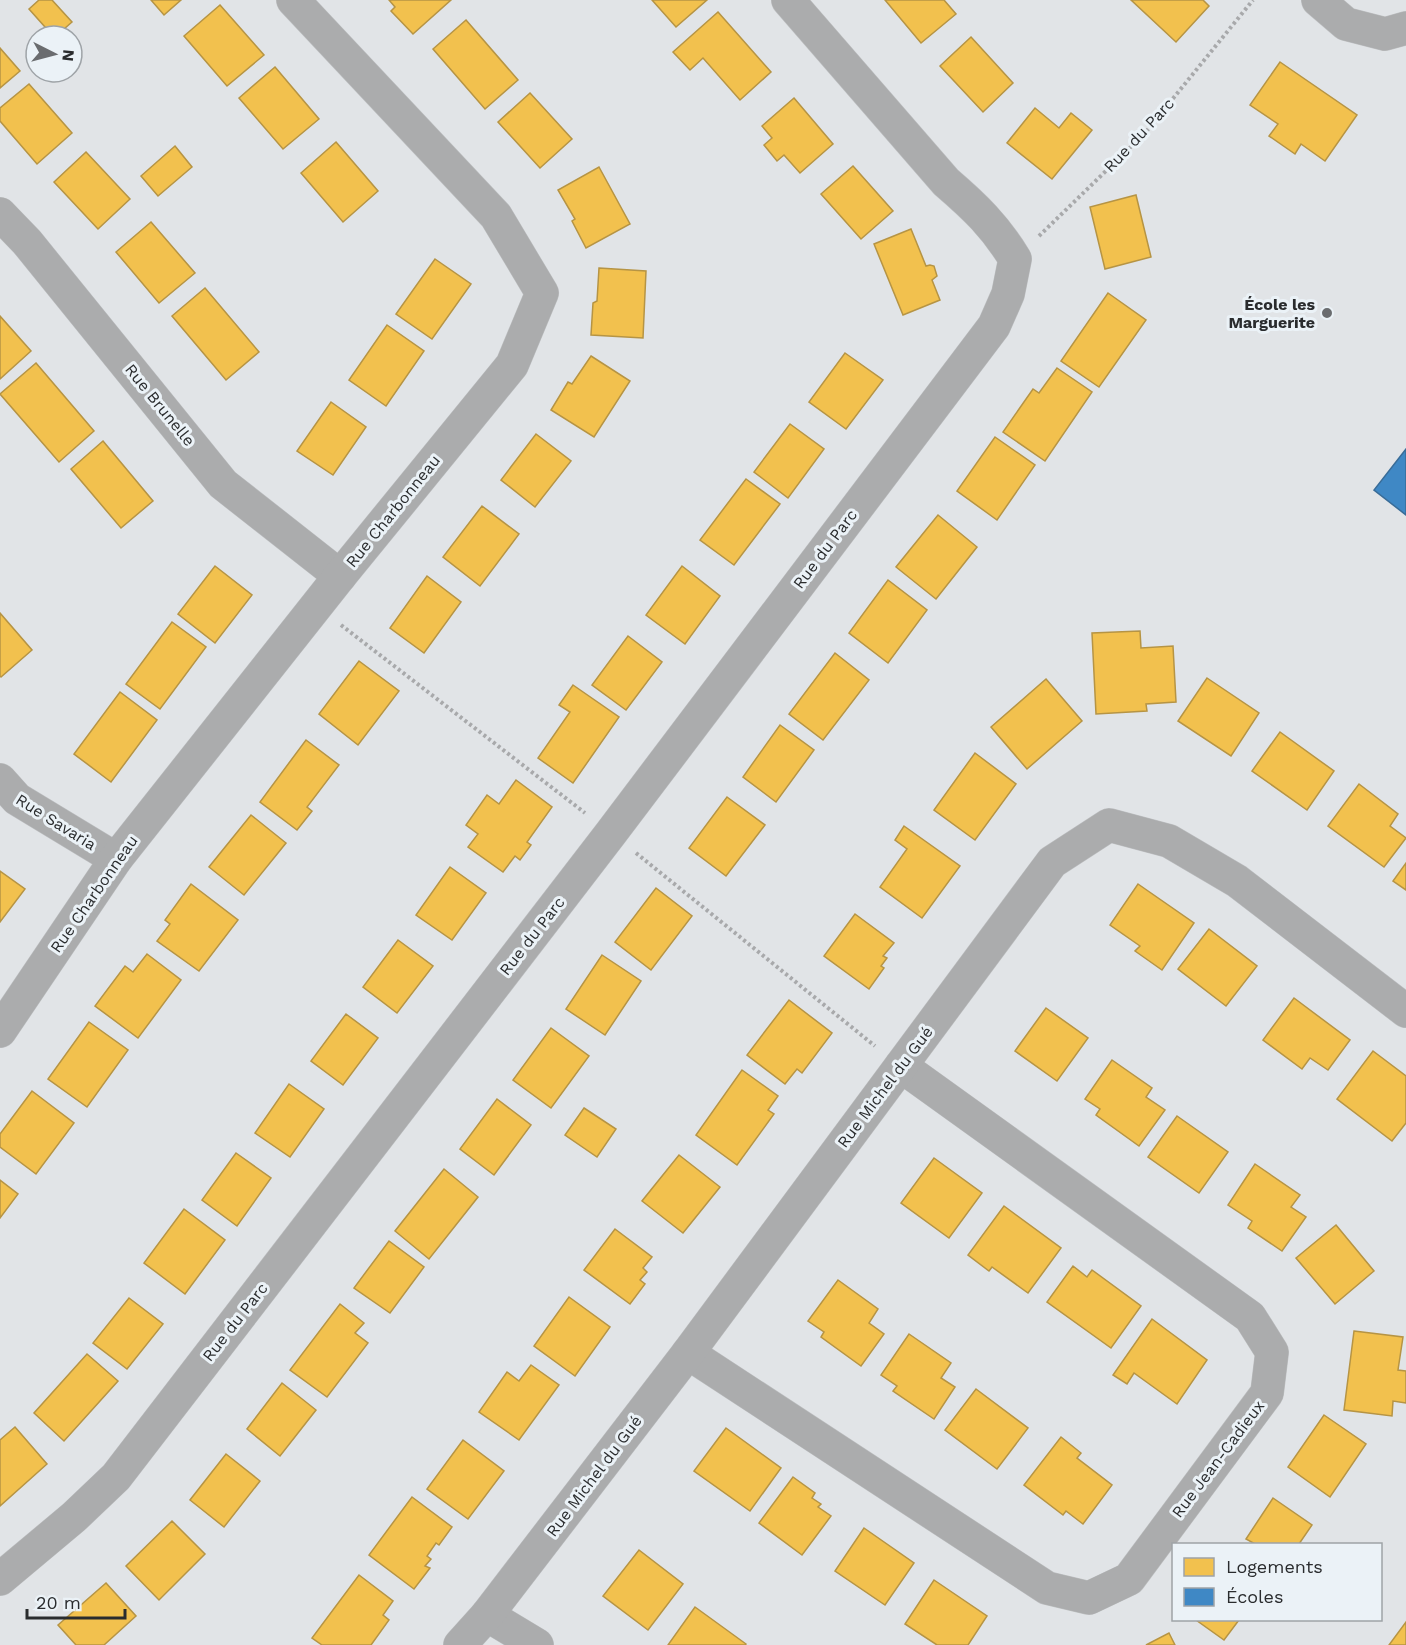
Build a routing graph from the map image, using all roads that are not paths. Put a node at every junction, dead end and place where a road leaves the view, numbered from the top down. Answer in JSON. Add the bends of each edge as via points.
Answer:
{"nodes":[{"id":1,"x":293,"y":0,"type":"edge"},
{"id":2,"x":788,"y":0,"type":"edge"},
{"id":3,"x":1318,"y":0,"type":"edge"},
{"id":4,"x":1396,"y":31,"type":"edge"},
{"id":5,"x":0,"y":214,"type":"edge"},
{"id":6,"x":340,"y":576,"type":"junction"},
{"id":7,"x":0,"y":780,"type":"edge"},
{"id":8,"x":116,"y":859,"type":"junction"},
{"id":9,"x":1406,"y":1011,"type":"edge"},
{"id":10,"x":0,"y":1031,"type":"edge"},
{"id":11,"x":901,"y":1066,"type":"junction"},
{"id":12,"x":688,"y":1353,"type":"junction"},
{"id":13,"x":0,"y":1579,"type":"edge"},
{"id":14,"x":487,"y":1616,"type":"junction"},
{"id":15,"x":460,"y":1645,"type":"edge"},
{"id":16,"x":537,"y":1645,"type":"edge"}],
"edges":[{"from":1,"to":6,"type":"street","name":"Rue Charbonneau","via":[[496,216],[542,293],[512,365]]},
{"from":2,"to":13,"type":"street","name":"Rue du Parc","via":[[946,182],[1001,235],[1015,259],[1008,294],[994,326],[116,1477]]},
{"from":3,"to":4,"type":"street","via":[[1346,24]]},
{"from":5,"to":6,"type":"street","name":"Rue Brunelle","via":[[224,484]]},
{"from":6,"to":8,"type":"street","name":"Rue Charbonneau"},
{"from":7,"to":8,"type":"street","name":"Rue Savaria","via":[[17,799]]},
{"from":8,"to":10,"type":"street","name":"Rue Charbonneau"},
{"from":9,"to":11,"type":"street","name":"Rue Michel du Gué","via":[[1237,881],[1169,841],[1108,825],[1052,862]]},
{"from":11,"to":12,"type":"street","name":"Rue Michel du Gué"},
{"from":11,"to":12,"type":"street","name":"Rue Jean-Cadieux","via":[[1250,1317],[1272,1352],[1267,1393],[1247,1421],[1129,1579],[1089,1598],[1047,1588]]},
{"from":12,"to":14,"type":"street","name":"Rue Michel du Gué"},
{"from":14,"to":15,"type":"street","name":"Rue Michel du Gué"},
{"from":14,"to":16,"type":"street"}]}
